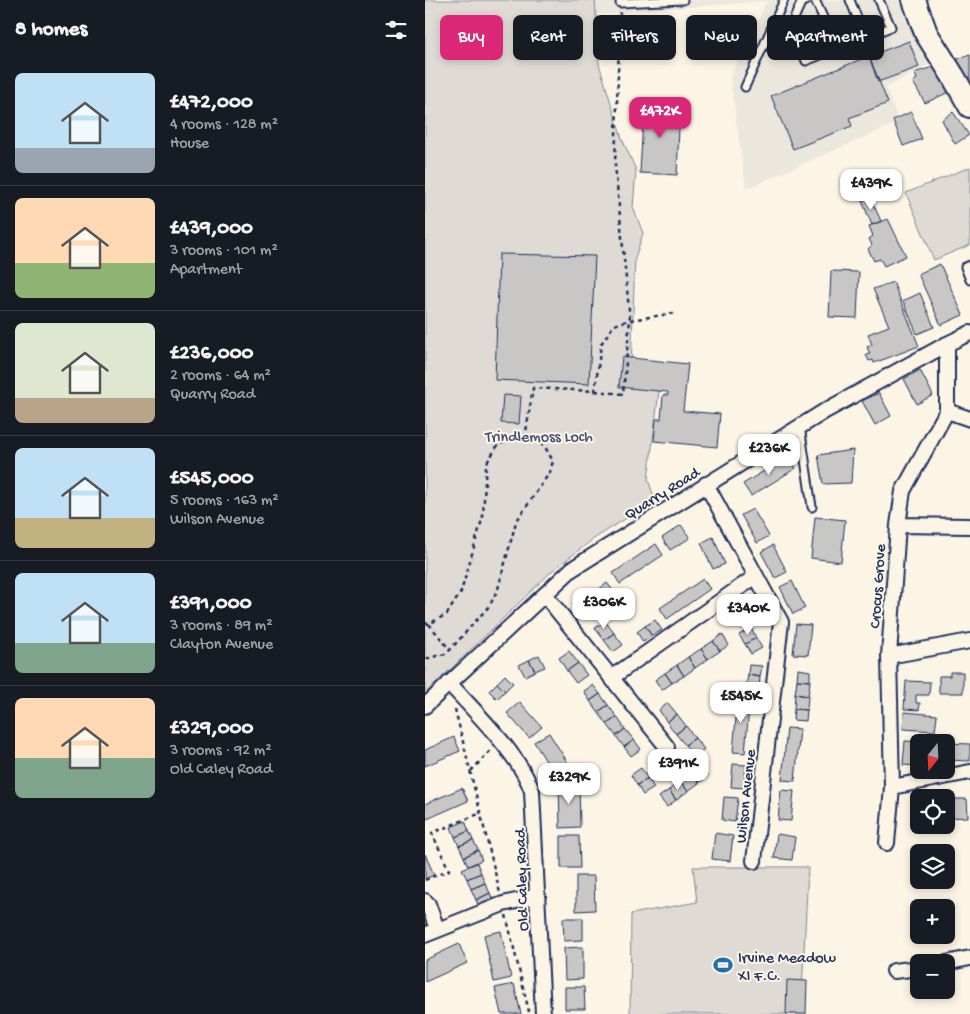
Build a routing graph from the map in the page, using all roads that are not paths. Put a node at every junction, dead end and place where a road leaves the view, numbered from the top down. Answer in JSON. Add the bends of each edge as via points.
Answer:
{"nodes":[{"id":1,"x":683,"y":0,"type":"edge"},
{"id":2,"x":784,"y":0,"type":"edge"},
{"id":3,"x":808,"y":0,"type":"edge"},
{"id":4,"x":815,"y":0,"type":"edge"},
{"id":5,"x":850,"y":0,"type":"edge"},
{"id":6,"x":879,"y":0,"type":"edge"},
{"id":7,"x":914,"y":0,"type":"edge"},
{"id":8,"x":620,"y":2,"type":"edge"},
{"id":9,"x":796,"y":15,"type":"edge"},
{"id":10,"x":822,"y":15,"type":"edge"},
{"id":11,"x":856,"y":15,"type":"edge"},
{"id":12,"x":884,"y":30,"type":"edge"},
{"id":13,"x":745,"y":87,"type":"dead end"},
{"id":14,"x":970,"y":106,"type":"edge"},
{"id":15,"x":970,"y":265,"type":"edge"},
{"id":16,"x":970,"y":280,"type":"edge"},
{"id":17,"x":970,"y":333,"type":"edge"},
{"id":18,"x":947,"y":344,"type":"junction"},
{"id":19,"x":947,"y":411,"type":"junction"},
{"id":20,"x":970,"y":419,"type":"edge"},
{"id":21,"x":800,"y":426,"type":"junction"},
{"id":22,"x":707,"y":484,"type":"junction"},
{"id":23,"x":812,"y":507,"type":"dead end"},
{"id":24,"x":898,"y":525,"type":"junction"},
{"id":25,"x":969,"y":526,"type":"edge"},
{"id":26,"x":757,"y":576,"type":"junction"},
{"id":27,"x":545,"y":595,"type":"junction"},
{"id":28,"x":970,"y":641,"type":"edge"},
{"id":29,"x":889,"y":656,"type":"junction"},
{"id":30,"x":611,"y":678,"type":"junction"},
{"id":31,"x":449,"y":683,"type":"junction"},
{"id":32,"x":425,"y":706,"type":"edge"},
{"id":33,"x":667,"y":748,"type":"dead end"},
{"id":34,"x":970,"y":772,"type":"edge"},
{"id":35,"x":892,"y":787,"type":"junction"},
{"id":36,"x":887,"y":843,"type":"dead end"},
{"id":37,"x":755,"y":861,"type":"dead end"},
{"id":38,"x":538,"y":896,"type":"junction"},
{"id":39,"x":425,"y":902,"type":"edge"},
{"id":40,"x":431,"y":932,"type":"edge"},
{"id":41,"x":970,"y":958,"type":"edge"},
{"id":42,"x":955,"y":960,"type":"edge"},
{"id":43,"x":910,"y":969,"type":"edge"},
{"id":44,"x":894,"y":971,"type":"dead end"},
{"id":45,"x":543,"y":1014,"type":"edge"}],
"edges":[{"from":1,"to":8,"type":"lane"},
{"from":2,"to":13,"type":"lane"},
{"from":3,"to":9,"type":"lane","via":[[801,3]]},
{"from":4,"to":10,"type":"lane"},
{"from":5,"to":11,"type":"lane"},
{"from":6,"to":12,"type":"lane","via":[[891,27]]},
{"from":7,"to":14,"type":"main road","via":[[925,33]]},
{"from":15,"to":16,"type":"lane","via":[[965,267]]},
{"from":17,"to":18,"type":"street","name":"Quarry Road"},
{"from":18,"to":19,"type":"street","name":"Crocus Grove"},
{"from":18,"to":21,"type":"street","name":"Quarry Road"},
{"from":19,"to":20,"type":"street"},
{"from":19,"to":24,"type":"street","name":"Crocus Grove","via":[[903,491]]},
{"from":21,"to":22,"type":"street","name":"Quarry Road"},
{"from":21,"to":23,"type":"lane"},
{"from":22,"to":26,"type":"street","name":"Wilson Avenue"},
{"from":22,"to":27,"type":"street","name":"Quarry Road","via":[[572,569]]},
{"from":24,"to":25,"type":"street"},
{"from":24,"to":29,"type":"street","name":"Crocus Grove"},
{"from":26,"to":30,"type":"street"},
{"from":26,"to":37,"type":"street","name":"Wilson Avenue","via":[[781,622]]},
{"from":27,"to":30,"type":"street"},
{"from":27,"to":31,"type":"street","name":"Quarry Road"},
{"from":28,"to":29,"type":"street"},
{"from":29,"to":35,"type":"street","name":"Crocus Grove"},
{"from":30,"to":33,"type":"street"},
{"from":31,"to":32,"type":"street","name":"Quarry Road"},
{"from":31,"to":38,"type":"street","name":"Old Caley Road","via":[[501,741],[529,782]]},
{"from":34,"to":35,"type":"street"},
{"from":35,"to":36,"type":"street","name":"Crocus Grove"},
{"from":38,"to":40,"type":"street","via":[[503,904]]},
{"from":38,"to":45,"type":"street","name":"Old Caley Road"},
{"from":39,"to":40,"type":"street"},
{"from":41,"to":42,"type":"street"},
{"from":43,"to":44,"type":"street"}]}
